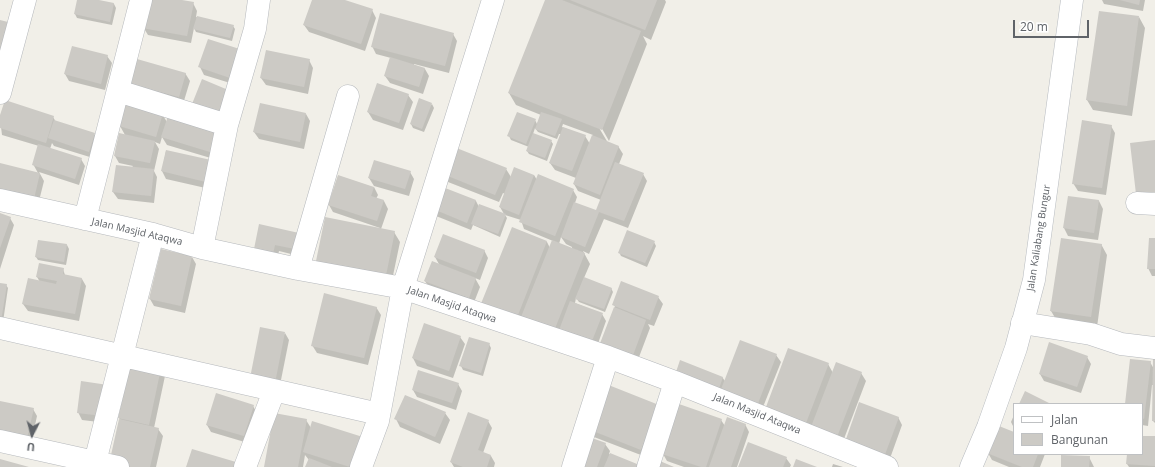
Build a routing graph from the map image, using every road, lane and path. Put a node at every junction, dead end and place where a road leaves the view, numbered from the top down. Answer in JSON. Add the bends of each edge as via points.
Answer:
{"nodes":[{"id":1,"x":25,"y":0,"type":"edge"},
{"id":2,"x":142,"y":0,"type":"edge"},
{"id":3,"x":259,"y":0,"type":"edge"},
{"id":4,"x":493,"y":0,"type":"edge"},
{"id":5,"x":1072,"y":0,"type":"edge"},
{"id":6,"x":5,"y":57,"type":"edge"},
{"id":7,"x":118,"y":91,"type":"junction"},
{"id":8,"x":0,"y":94,"type":"edge"},
{"id":9,"x":348,"y":96,"type":"dead end"},
{"id":10,"x":227,"y":125,"type":"junction"},
{"id":11,"x":0,"y":200,"type":"edge"},
{"id":12,"x":85,"y":219,"type":"junction"},
{"id":13,"x":152,"y":234,"type":"junction"},
{"id":14,"x":202,"y":248,"type":"junction"},
{"id":15,"x":298,"y":269,"type":"junction"},
{"id":16,"x":403,"y":288,"type":"junction"},
{"id":17,"x":1022,"y":323,"type":"junction"},
{"id":18,"x":0,"y":328,"type":"edge"},
{"id":19,"x":1155,"y":348,"type":"edge"},
{"id":20,"x":123,"y":355,"type":"junction"},
{"id":21,"x":608,"y":357,"type":"junction"},
{"id":22,"x":675,"y":382,"type":"junction"},
{"id":23,"x":274,"y":391,"type":"junction"},
{"id":24,"x":379,"y":414,"type":"junction"},
{"id":25,"x":0,"y":441,"type":"edge"},
{"id":26,"x":95,"y":462,"type":"junction"},
{"id":27,"x":118,"y":467,"type":"edge"},
{"id":28,"x":245,"y":467,"type":"edge"},
{"id":29,"x":361,"y":467,"type":"edge"},
{"id":30,"x":573,"y":467,"type":"edge"},
{"id":31,"x":648,"y":467,"type":"edge"},
{"id":32,"x":887,"y":467,"type":"edge"},
{"id":33,"x":971,"y":467,"type":"edge"}],
"edges":[{"from":1,"to":6,"type":"street"},
{"from":2,"to":7,"type":"street"},
{"from":3,"to":10,"type":"street","via":[[255,29]]},
{"from":4,"to":16,"type":"street"},
{"from":5,"to":17,"type":"street","name":"Jalan Kaliabang Bungur","via":[[1041,239],[1034,280]]},
{"from":6,"to":8,"type":"street"},
{"from":7,"to":10,"type":"street"},
{"from":7,"to":12,"type":"street"},
{"from":9,"to":15,"type":"street"},
{"from":10,"to":14,"type":"street"},
{"from":11,"to":12,"type":"street","name":"Jalan Masjid Ataqwa"},
{"from":12,"to":13,"type":"street","name":"Jalan Masjid Ataqwa"},
{"from":13,"to":14,"type":"street","name":"Jalan Masjid Ataqwa"},
{"from":13,"to":20,"type":"street"},
{"from":14,"to":15,"type":"street","name":"Jalan Masjid Ataqwa"},
{"from":15,"to":16,"type":"street","name":"Jalan Masjid Ataqwa"},
{"from":16,"to":21,"type":"street","name":"Jalan Masjid Ataqwa"},
{"from":16,"to":24,"type":"street"},
{"from":17,"to":19,"type":"street","via":[[1091,334],[1120,344]]},
{"from":17,"to":33,"type":"street","name":"Jalan Kaliabang Bungur","via":[[1016,348]]},
{"from":18,"to":20,"type":"street"},
{"from":20,"to":23,"type":"street"},
{"from":20,"to":26,"type":"street"},
{"from":21,"to":22,"type":"street","name":"Jalan Masjid Ataqwa"},
{"from":21,"to":30,"type":"street"},
{"from":22,"to":31,"type":"street"},
{"from":22,"to":32,"type":"street","name":"Jalan Masjid Ataqwa"},
{"from":23,"to":24,"type":"street"},
{"from":23,"to":28,"type":"street"},
{"from":24,"to":29,"type":"street"},
{"from":25,"to":26,"type":"street"},
{"from":26,"to":27,"type":"street"}]}
